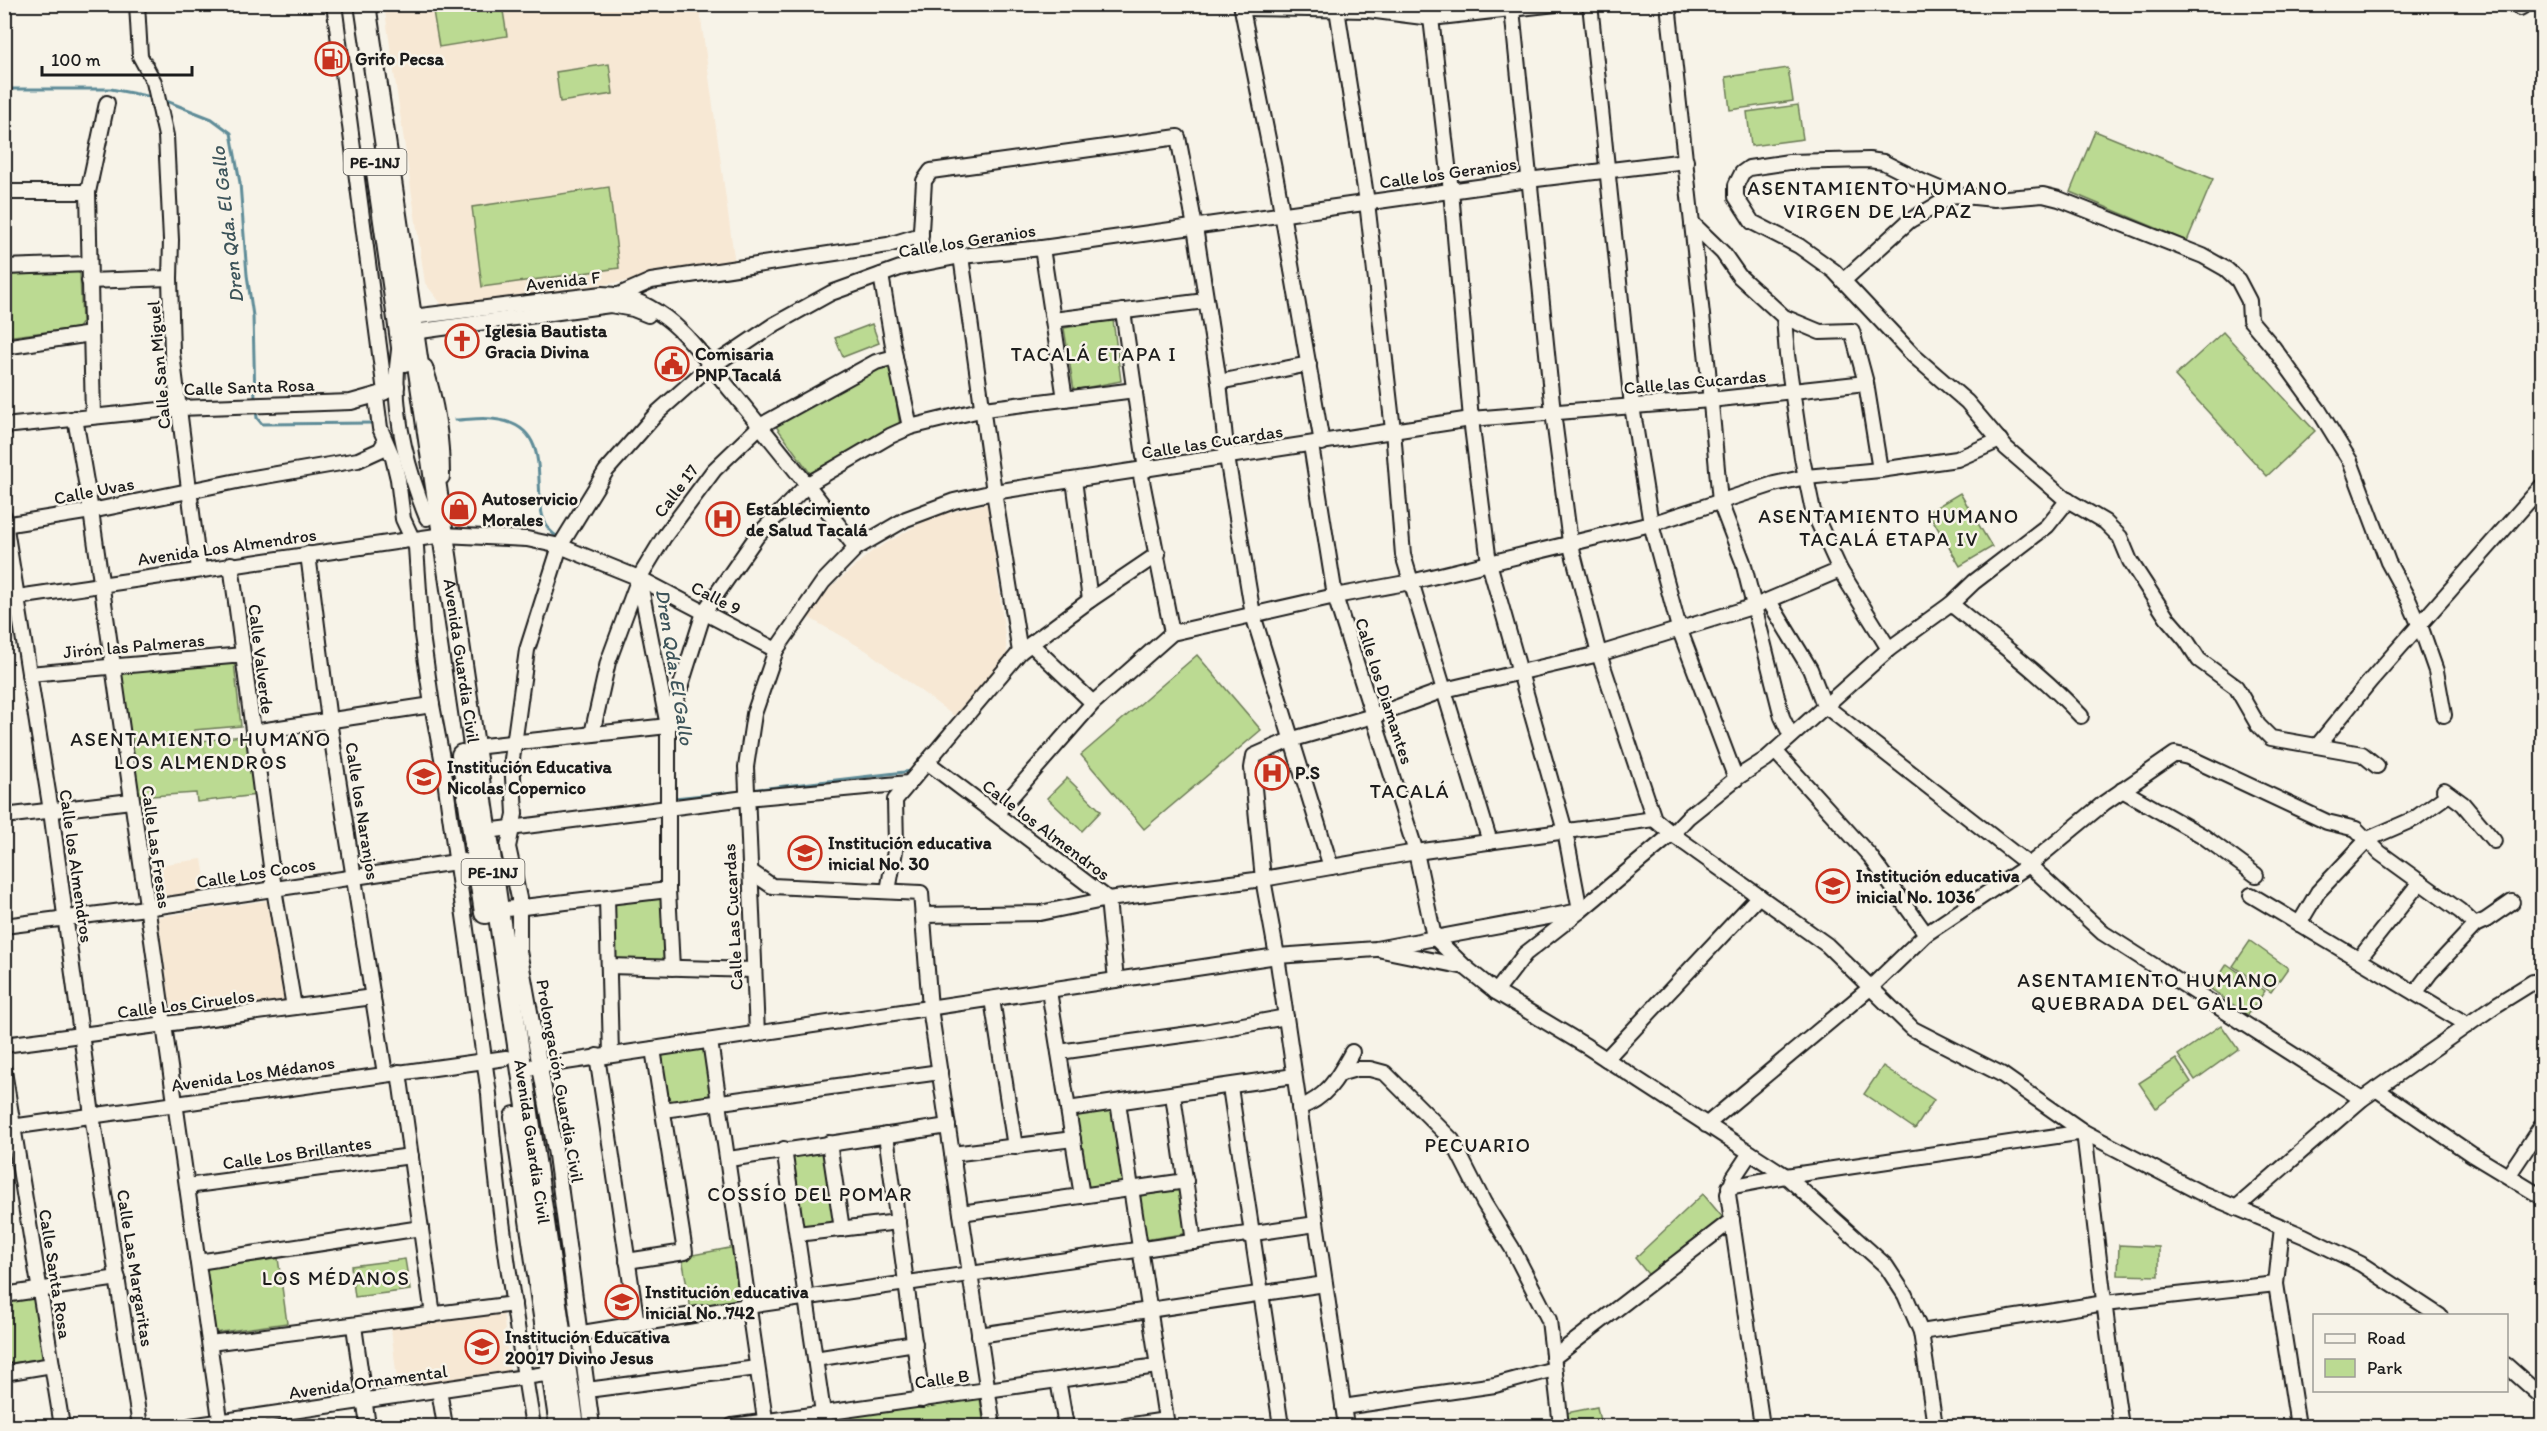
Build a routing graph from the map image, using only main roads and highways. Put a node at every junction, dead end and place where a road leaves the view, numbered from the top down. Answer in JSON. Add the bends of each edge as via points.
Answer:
{"nodes":[{"id":1,"x":352,"y":4,"type":"edge"},
{"id":2,"x":365,"y":4,"type":"edge"},
{"id":3,"x":407,"y":330,"type":"junction"},
{"id":4,"x":431,"y":529,"type":"junction"},
{"id":5,"x":522,"y":1064,"type":"junction"},
{"id":6,"x":562,"y":1336,"type":"junction"},
{"id":7,"x":560,"y":1426,"type":"edge"},
{"id":8,"x":574,"y":1426,"type":"edge"}],
"edges":[{"from":1,"to":3,"type":"highway","name":"Avenida Guardia Civil","number":"PE-1NJ"},
{"from":2,"to":3,"type":"highway","name":"Avenida Guardia Civil","number":"PE-1NJ"},
{"from":3,"to":4,"type":"highway","name":"Avenida Guardia Civil","number":"PE-1NJ"},
{"from":4,"to":5,"type":"highway","name":"Avenida Guardia Civil","number":"PE-1NJ","via":[[474,747]]},
{"from":4,"to":5,"type":"highway","name":"Avenida Guardia Civil","number":"PE-1NJ","via":[[477,859]]},
{"from":5,"to":6,"type":"highway","name":"Avenida Guardia Civil","number":"PE-1NJ"},
{"from":6,"to":7,"type":"highway","name":"Avenida Guardia Civil","number":"PE-1NJ","via":[[552,1373]]},
{"from":6,"to":8,"type":"highway","name":"Avenida Guardia Civil","number":"PE-1NJ"}]}
